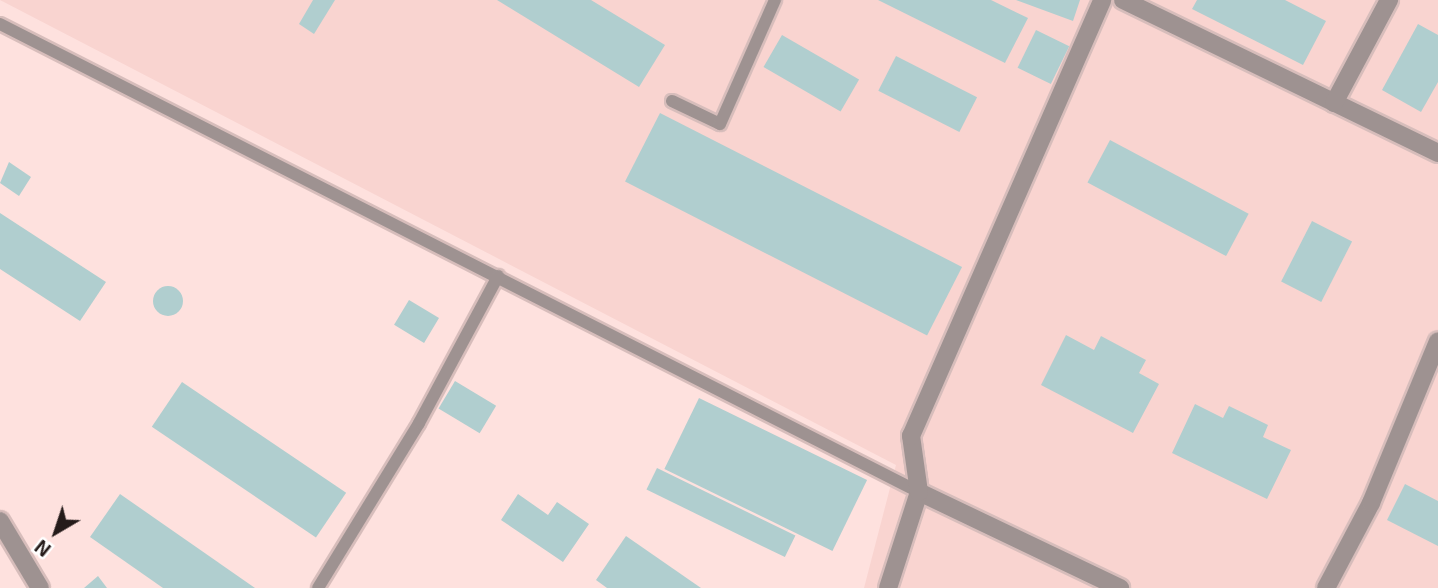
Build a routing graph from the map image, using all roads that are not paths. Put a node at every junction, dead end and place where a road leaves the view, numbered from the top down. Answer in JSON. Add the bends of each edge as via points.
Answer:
{"nodes":[{"id":1,"x":775,"y":0,"type":"edge"},
{"id":2,"x":1102,"y":0,"type":"edge"},
{"id":3,"x":1123,"y":0,"type":"edge"},
{"id":4,"x":1389,"y":0,"type":"edge"},
{"id":5,"x":0,"y":23,"type":"edge"},
{"id":6,"x":672,"y":101,"type":"dead end"},
{"id":7,"x":1334,"y":103,"type":"junction"},
{"id":8,"x":1438,"y":153,"type":"edge"},
{"id":9,"x":498,"y":276,"type":"junction"},
{"id":10,"x":1438,"y":341,"type":"edge"},
{"id":11,"x":919,"y":492,"type":"junction"},
{"id":12,"x":0,"y":521,"type":"edge"},
{"id":13,"x":40,"y":588,"type":"edge"},
{"id":14,"x":318,"y":588,"type":"edge"},
{"id":15,"x":888,"y":588,"type":"edge"},
{"id":16,"x":1120,"y":588,"type":"edge"},
{"id":17,"x":1326,"y":588,"type":"edge"}],
"edges":[{"from":1,"to":6,"type":"lane","via":[[720,124]]},
{"from":2,"to":11,"type":"street","via":[[911,436]]},
{"from":3,"to":7,"type":"street"},
{"from":4,"to":7,"type":"street"},
{"from":5,"to":9,"type":"lane"},
{"from":7,"to":8,"type":"street"},
{"from":9,"to":11,"type":"lane"},
{"from":9,"to":14,"type":"lane","via":[[419,423]]},
{"from":10,"to":17,"type":"street","via":[[1371,503]]},
{"from":11,"to":15,"type":"street"},
{"from":11,"to":16,"type":"street"},
{"from":12,"to":13,"type":"street"}]}
